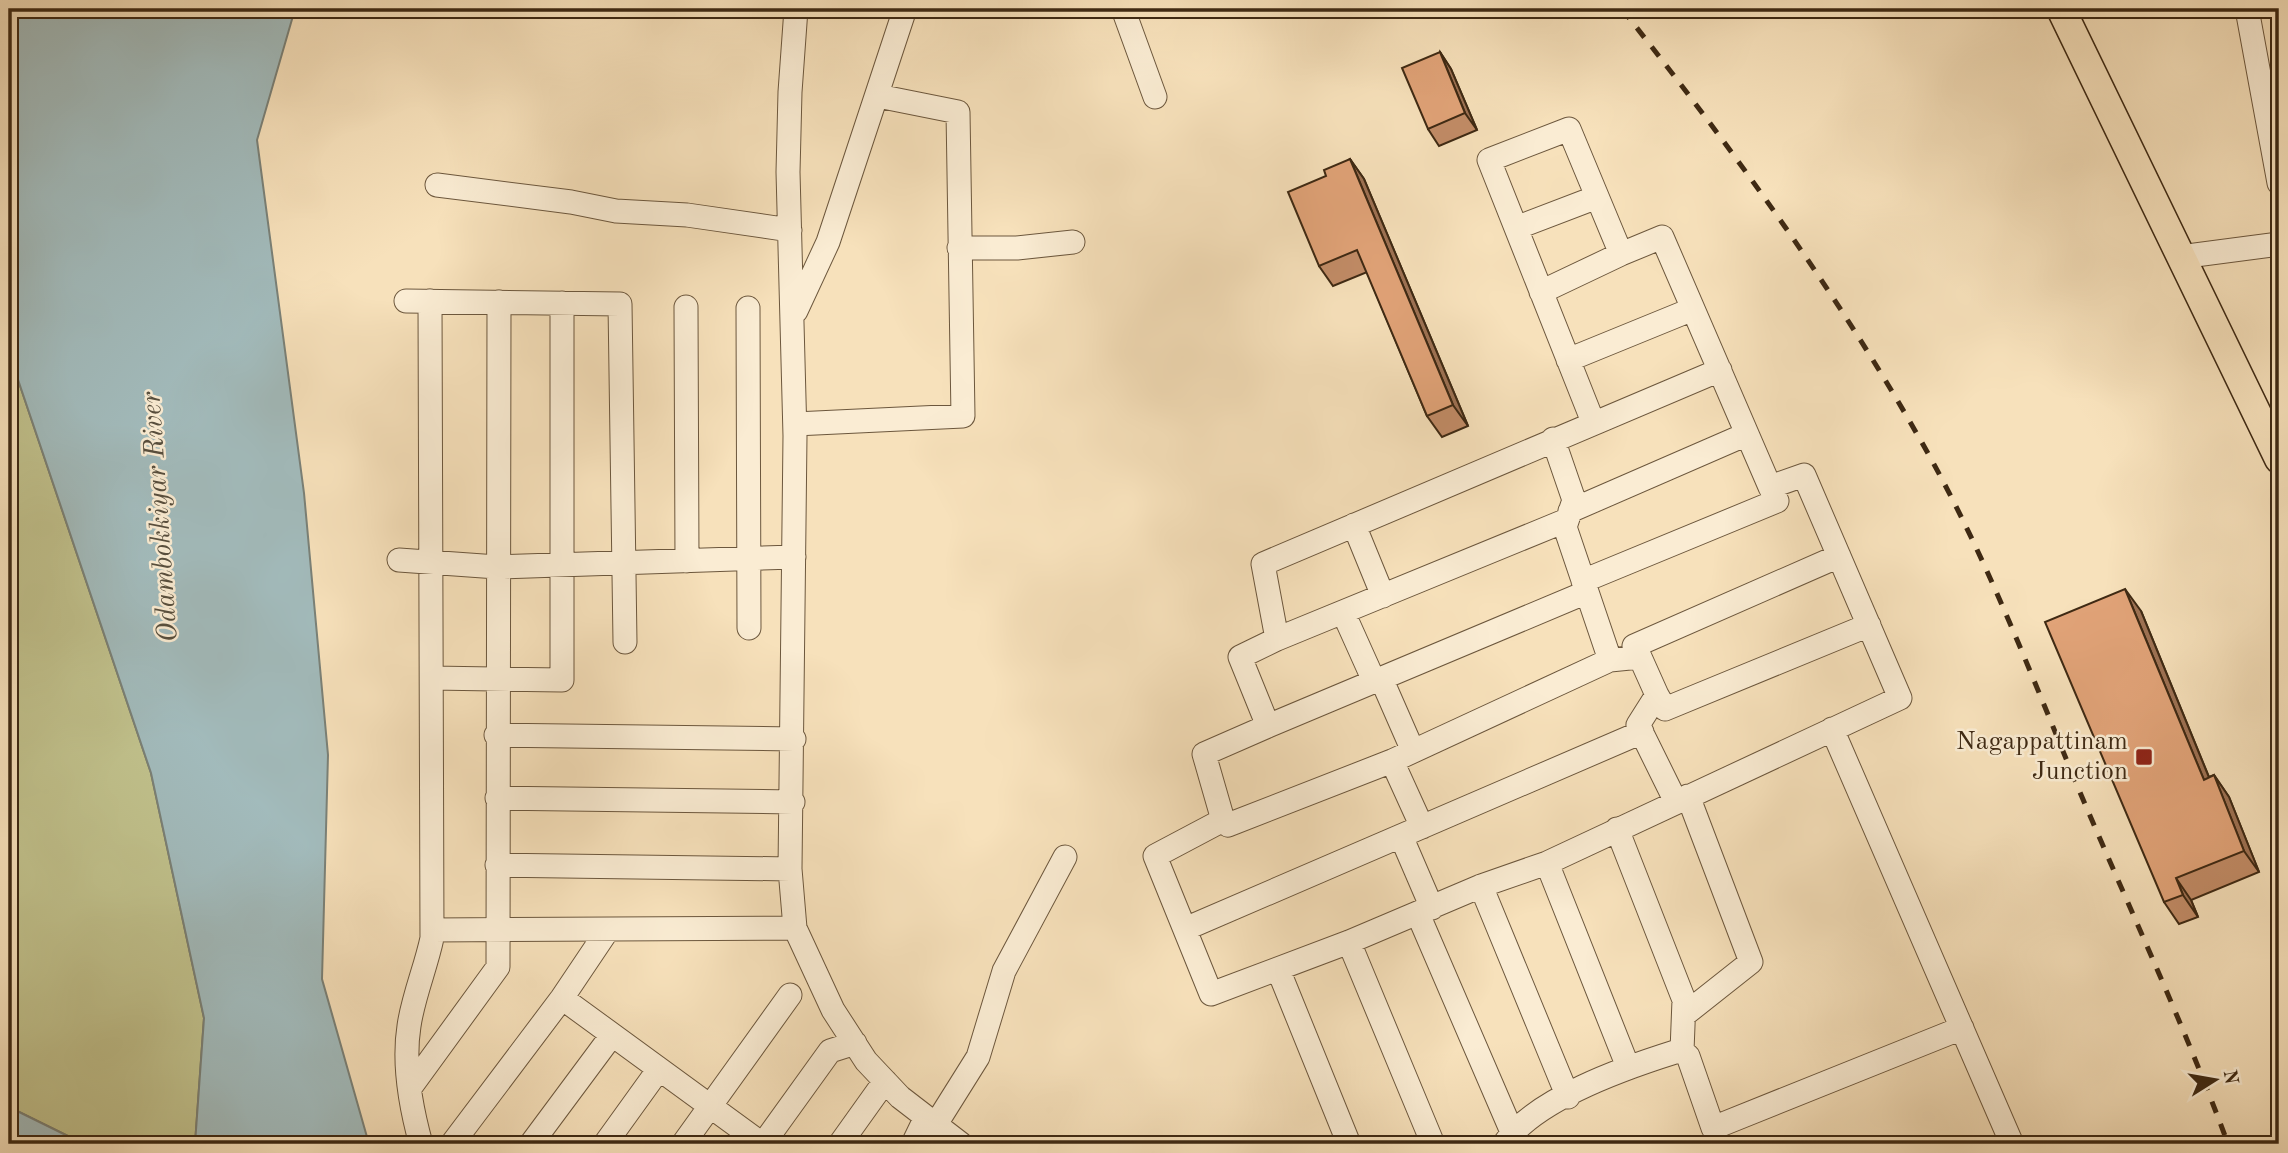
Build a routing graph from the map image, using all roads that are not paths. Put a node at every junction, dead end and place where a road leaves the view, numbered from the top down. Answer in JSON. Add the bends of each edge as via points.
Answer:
{"nodes":[{"id":1,"x":796,"y":9,"type":"edge"},
{"id":2,"x":905,"y":9,"type":"edge"},
{"id":3,"x":1123,"y":9,"type":"edge"},
{"id":4,"x":2061,"y":9,"type":"edge"},
{"id":5,"x":2247,"y":9,"type":"edge"},
{"id":6,"x":878,"y":96,"type":"junction"},
{"id":7,"x":1155,"y":97,"type":"dead end"},
{"id":8,"x":2279,"y":183,"type":"edge"},
{"id":9,"x":437,"y":185,"type":"dead end"},
{"id":10,"x":1597,"y":197,"type":"junction"},
{"id":11,"x":1516,"y":228,"type":"junction"},
{"id":12,"x":790,"y":230,"type":"junction"},
{"id":13,"x":1073,"y":242,"type":"dead end"},
{"id":14,"x":2279,"y":244,"type":"edge"},
{"id":15,"x":959,"y":248,"type":"junction"},
{"id":16,"x":1621,"y":254,"type":"junction"},
{"id":17,"x":2180,"y":257,"type":"junction"},
{"id":18,"x":1541,"y":292,"type":"junction"},
{"id":19,"x":406,"y":301,"type":"dead end"},
{"id":20,"x":430,"y":301,"type":"junction"},
{"id":21,"x":499,"y":302,"type":"junction"},
{"id":22,"x":562,"y":303,"type":"junction"},
{"id":23,"x":686,"y":307,"type":"dead end"},
{"id":24,"x":748,"y":308,"type":"dead end"},
{"id":25,"x":1693,"y":309,"type":"junction"},
{"id":26,"x":793,"y":318,"type":"junction"},
{"id":27,"x":1568,"y":360,"type":"junction"},
{"id":28,"x":1720,"y":370,"type":"junction"},
{"id":29,"x":1593,"y":422,"type":"junction"},
{"id":30,"x":795,"y":424,"type":"junction"},
{"id":31,"x":1747,"y":434,"type":"junction"},
{"id":32,"x":1553,"y":439,"type":"junction"},
{"id":33,"x":2279,"y":459,"type":"edge"},
{"id":34,"x":1770,"y":486,"type":"junction"},
{"id":35,"x":1569,"y":515,"type":"junction"},
{"id":36,"x":1354,"y":525,"type":"junction"},
{"id":37,"x":1839,"y":556,"type":"junction"},
{"id":38,"x":794,"y":557,"type":"junction"},
{"id":39,"x":748,"y":558,"type":"junction"},
{"id":40,"x":399,"y":560,"type":"dead end"},
{"id":41,"x":687,"y":561,"type":"junction"},
{"id":42,"x":431,"y":562,"type":"junction"},
{"id":43,"x":623,"y":563,"type":"junction"},
{"id":44,"x":562,"y":565,"type":"junction"},
{"id":45,"x":497,"y":567,"type":"junction"},
{"id":46,"x":1585,"y":587,"type":"junction"},
{"id":47,"x":1383,"y":596,"type":"junction"},
{"id":48,"x":1343,"y":612,"type":"junction"},
{"id":49,"x":1869,"y":625,"type":"junction"},
{"id":50,"x":748,"y":628,"type":"dead end"},
{"id":51,"x":1277,"y":639,"type":"junction"},
{"id":52,"x":625,"y":642,"type":"dead end"},
{"id":53,"x":1640,"y":657,"type":"junction"},
{"id":54,"x":1610,"y":660,"type":"junction"},
{"id":55,"x":432,"y":678,"type":"junction"},
{"id":56,"x":496,"y":679,"type":"junction"},
{"id":57,"x":1377,"y":680,"type":"junction"},
{"id":58,"x":1657,"y":695,"type":"junction"},
{"id":59,"x":1268,"y":726,"type":"junction"},
{"id":60,"x":1832,"y":729,"type":"junction"},
{"id":61,"x":1642,"y":732,"type":"junction"},
{"id":62,"x":496,"y":735,"type":"junction"},
{"id":63,"x":793,"y":739,"type":"junction"},
{"id":64,"x":1413,"y":751,"type":"junction"},
{"id":65,"x":1392,"y":761,"type":"junction"},
{"id":66,"x":497,"y":798,"type":"junction"},
{"id":67,"x":1682,"y":799,"type":"junction"},
{"id":68,"x":793,"y":802,"type":"junction"},
{"id":69,"x":1223,"y":820,"type":"junction"},
{"id":70,"x":1617,"y":829,"type":"junction"},
{"id":71,"x":1412,"y":831,"type":"junction"},
{"id":72,"x":1065,"y":858,"type":"dead end"},
{"id":73,"x":1547,"y":863,"type":"junction"},
{"id":74,"x":497,"y":865,"type":"junction"},
{"id":75,"x":790,"y":869,"type":"junction"},
{"id":76,"x":1481,"y":886,"type":"junction"},
{"id":77,"x":1425,"y":911,"type":"junction"},
{"id":78,"x":795,"y":928,"type":"junction"},
{"id":79,"x":1185,"y":929,"type":"junction"},
{"id":80,"x":432,"y":930,"type":"junction"},
{"id":81,"x":497,"y":931,"type":"junction"},
{"id":82,"x":607,"y":931,"type":"junction"},
{"id":83,"x":1349,"y":942,"type":"junction"},
{"id":84,"x":1278,"y":969,"type":"junction"},
{"id":85,"x":790,"y":995,"type":"dead end"},
{"id":86,"x":562,"y":998,"type":"junction"},
{"id":87,"x":1684,"y":1015,"type":"junction"},
{"id":88,"x":1962,"y":1028,"type":"junction"},
{"id":89,"x":612,"y":1035,"type":"junction"},
{"id":90,"x":855,"y":1043,"type":"junction"},
{"id":91,"x":1682,"y":1051,"type":"junction"},
{"id":92,"x":1628,"y":1067,"type":"junction"},
{"id":93,"x":659,"y":1069,"type":"junction"},
{"id":94,"x":885,"y":1081,"type":"junction"},
{"id":95,"x":410,"y":1088,"type":"junction"},
{"id":96,"x":1568,"y":1097,"type":"junction"},
{"id":97,"x":710,"y":1107,"type":"junction"},
{"id":98,"x":931,"y":1121,"type":"junction"},
{"id":99,"x":1508,"y":1138,"type":"edge"},
{"id":100,"x":421,"y":1144,"type":"edge"},
{"id":101,"x":452,"y":1144,"type":"edge"},
{"id":102,"x":531,"y":1144,"type":"edge"},
{"id":103,"x":605,"y":1144,"type":"edge"},
{"id":104,"x":683,"y":1144,"type":"edge"},
{"id":105,"x":762,"y":1144,"type":"edge"},
{"id":106,"x":840,"y":1144,"type":"edge"},
{"id":107,"x":913,"y":1144,"type":"edge"},
{"id":108,"x":961,"y":1144,"type":"edge"},
{"id":109,"x":1349,"y":1144,"type":"edge"},
{"id":110,"x":1433,"y":1144,"type":"edge"},
{"id":111,"x":2012,"y":1144,"type":"edge"}],
"edges":[{"from":1,"to":12,"type":"street","via":[[789,92]]},
{"from":2,"to":6,"type":"street"},
{"from":3,"to":7,"type":"street"},
{"from":4,"to":17,"type":"main road"},
{"from":5,"to":8,"type":"street"},
{"from":6,"to":15,"type":"street","via":[[958,112]]},
{"from":6,"to":26,"type":"street","via":[[828,242]]},
{"from":9,"to":12,"type":"street"},
{"from":10,"to":11,"type":"street"},
{"from":10,"to":11,"type":"street","via":[[1569,129],[1489,160]]},
{"from":10,"to":16,"type":"street"},
{"from":11,"to":18,"type":"street"},
{"from":12,"to":26,"type":"street"},
{"from":13,"to":15,"type":"street"},
{"from":14,"to":17,"type":"street"},
{"from":15,"to":30,"type":"street","via":[[963,416]]},
{"from":16,"to":18,"type":"street"},
{"from":16,"to":25,"type":"street","via":[[1662,237]]},
{"from":17,"to":33,"type":"main road"},
{"from":18,"to":27,"type":"street"},
{"from":19,"to":20,"type":"street"},
{"from":20,"to":21,"type":"street"},
{"from":20,"to":42,"type":"street"},
{"from":21,"to":22,"type":"street"},
{"from":21,"to":45,"type":"street"},
{"from":22,"to":43,"type":"street","via":[[620,303]]},
{"from":22,"to":44,"type":"street"},
{"from":23,"to":41,"type":"street"},
{"from":24,"to":39,"type":"street"},
{"from":25,"to":27,"type":"street"},
{"from":25,"to":28,"type":"street"},
{"from":26,"to":30,"type":"street"},
{"from":27,"to":29,"type":"street"},
{"from":28,"to":29,"type":"street"},
{"from":28,"to":31,"type":"street"},
{"from":29,"to":32,"type":"street"},
{"from":30,"to":38,"type":"street"},
{"from":31,"to":34,"type":"street"},
{"from":31,"to":35,"type":"street"},
{"from":32,"to":35,"type":"street","via":[[1574,500]]},
{"from":32,"to":36,"type":"street"},
{"from":34,"to":37,"type":"street","via":[[1804,475]]},
{"from":34,"to":46,"type":"street","via":[[1777,501]]},
{"from":35,"to":46,"type":"street","via":[[1565,527]]},
{"from":35,"to":47,"type":"street"},
{"from":36,"to":47,"type":"street"},
{"from":36,"to":51,"type":"street","via":[[1263,564]]},
{"from":37,"to":49,"type":"street"},
{"from":37,"to":53,"type":"street","via":[[1634,646]]},
{"from":38,"to":39,"type":"street"},
{"from":38,"to":63,"type":"street"},
{"from":39,"to":41,"type":"street"},
{"from":39,"to":50,"type":"street"},
{"from":40,"to":42,"type":"street"},
{"from":41,"to":43,"type":"street"},
{"from":42,"to":45,"type":"street"},
{"from":42,"to":55,"type":"street"},
{"from":43,"to":44,"type":"street"},
{"from":43,"to":52,"type":"street"},
{"from":44,"to":45,"type":"street"},
{"from":44,"to":56,"type":"street","via":[[562,680]]},
{"from":45,"to":56,"type":"street"},
{"from":46,"to":54,"type":"street"},
{"from":46,"to":57,"type":"street"},
{"from":47,"to":48,"type":"street"},
{"from":48,"to":51,"type":"street"},
{"from":48,"to":57,"type":"street"},
{"from":49,"to":58,"type":"street","via":[[1665,709]]},
{"from":49,"to":60,"type":"street","via":[[1900,698]]},
{"from":51,"to":59,"type":"street","via":[[1240,657]]},
{"from":53,"to":54,"type":"street"},
{"from":53,"to":58,"type":"street"},
{"from":54,"to":64,"type":"street"},
{"from":55,"to":56,"type":"street"},
{"from":55,"to":80,"type":"street"},
{"from":56,"to":62,"type":"street"},
{"from":57,"to":59,"type":"street"},
{"from":57,"to":64,"type":"street"},
{"from":58,"to":61,"type":"street","via":[[1638,725]]},
{"from":59,"to":69,"type":"street","via":[[1203,754]]},
{"from":60,"to":67,"type":"street"},
{"from":60,"to":88,"type":"street"},
{"from":61,"to":67,"type":"street"},
{"from":61,"to":71,"type":"street"},
{"from":62,"to":63,"type":"street"},
{"from":62,"to":66,"type":"street"},
{"from":63,"to":68,"type":"street"},
{"from":64,"to":65,"type":"street"},
{"from":65,"to":69,"type":"street","via":[[1228,825]]},
{"from":65,"to":71,"type":"street"},
{"from":66,"to":68,"type":"street"},
{"from":66,"to":74,"type":"street"},
{"from":67,"to":70,"type":"street"},
{"from":67,"to":87,"type":"street","via":[[1751,962]]},
{"from":68,"to":75,"type":"street"},
{"from":69,"to":79,"type":"street","via":[[1155,856]]},
{"from":70,"to":73,"type":"street"},
{"from":70,"to":87,"type":"street","via":[[1684,1000]]},
{"from":71,"to":77,"type":"street"},
{"from":71,"to":79,"type":"street"},
{"from":72,"to":98,"type":"street","via":[[1004,971],[978,1057]]},
{"from":73,"to":76,"type":"street"},
{"from":73,"to":92,"type":"street"},
{"from":74,"to":75,"type":"street"},
{"from":74,"to":81,"type":"street"},
{"from":75,"to":78,"type":"street"},
{"from":76,"to":77,"type":"street"},
{"from":76,"to":96,"type":"street"},
{"from":77,"to":83,"type":"street"},
{"from":77,"to":99,"type":"street"},
{"from":78,"to":82,"type":"street"},
{"from":78,"to":90,"type":"street","via":[[811,967]]},
{"from":79,"to":84,"type":"street","via":[[1211,994]]},
{"from":80,"to":81,"type":"street"},
{"from":80,"to":95,"type":"street","via":[[409,1027]]},
{"from":81,"to":82,"type":"street"},
{"from":81,"to":95,"type":"street","via":[[498,967]]},
{"from":82,"to":86,"type":"street"},
{"from":83,"to":84,"type":"street"},
{"from":83,"to":110,"type":"street"},
{"from":84,"to":109,"type":"street"},
{"from":85,"to":97,"type":"street"},
{"from":86,"to":89,"type":"street"},
{"from":86,"to":101,"type":"street"},
{"from":87,"to":91,"type":"street"},
{"from":88,"to":91,"type":"street","via":[[1713,1128],[1697,1077]]},
{"from":88,"to":111,"type":"street"},
{"from":89,"to":93,"type":"street"},
{"from":89,"to":102,"type":"street"},
{"from":90,"to":94,"type":"street"},
{"from":90,"to":105,"type":"street","via":[[830,1051]]},
{"from":91,"to":92,"type":"street"},
{"from":92,"to":96,"type":"street"},
{"from":93,"to":97,"type":"street"},
{"from":93,"to":103,"type":"street"},
{"from":94,"to":98,"type":"street"},
{"from":94,"to":106,"type":"street"},
{"from":95,"to":100,"type":"street"},
{"from":96,"to":99,"type":"street"},
{"from":97,"to":104,"type":"street"},
{"from":97,"to":105,"type":"street"},
{"from":98,"to":107,"type":"street"},
{"from":98,"to":108,"type":"street"}]}
